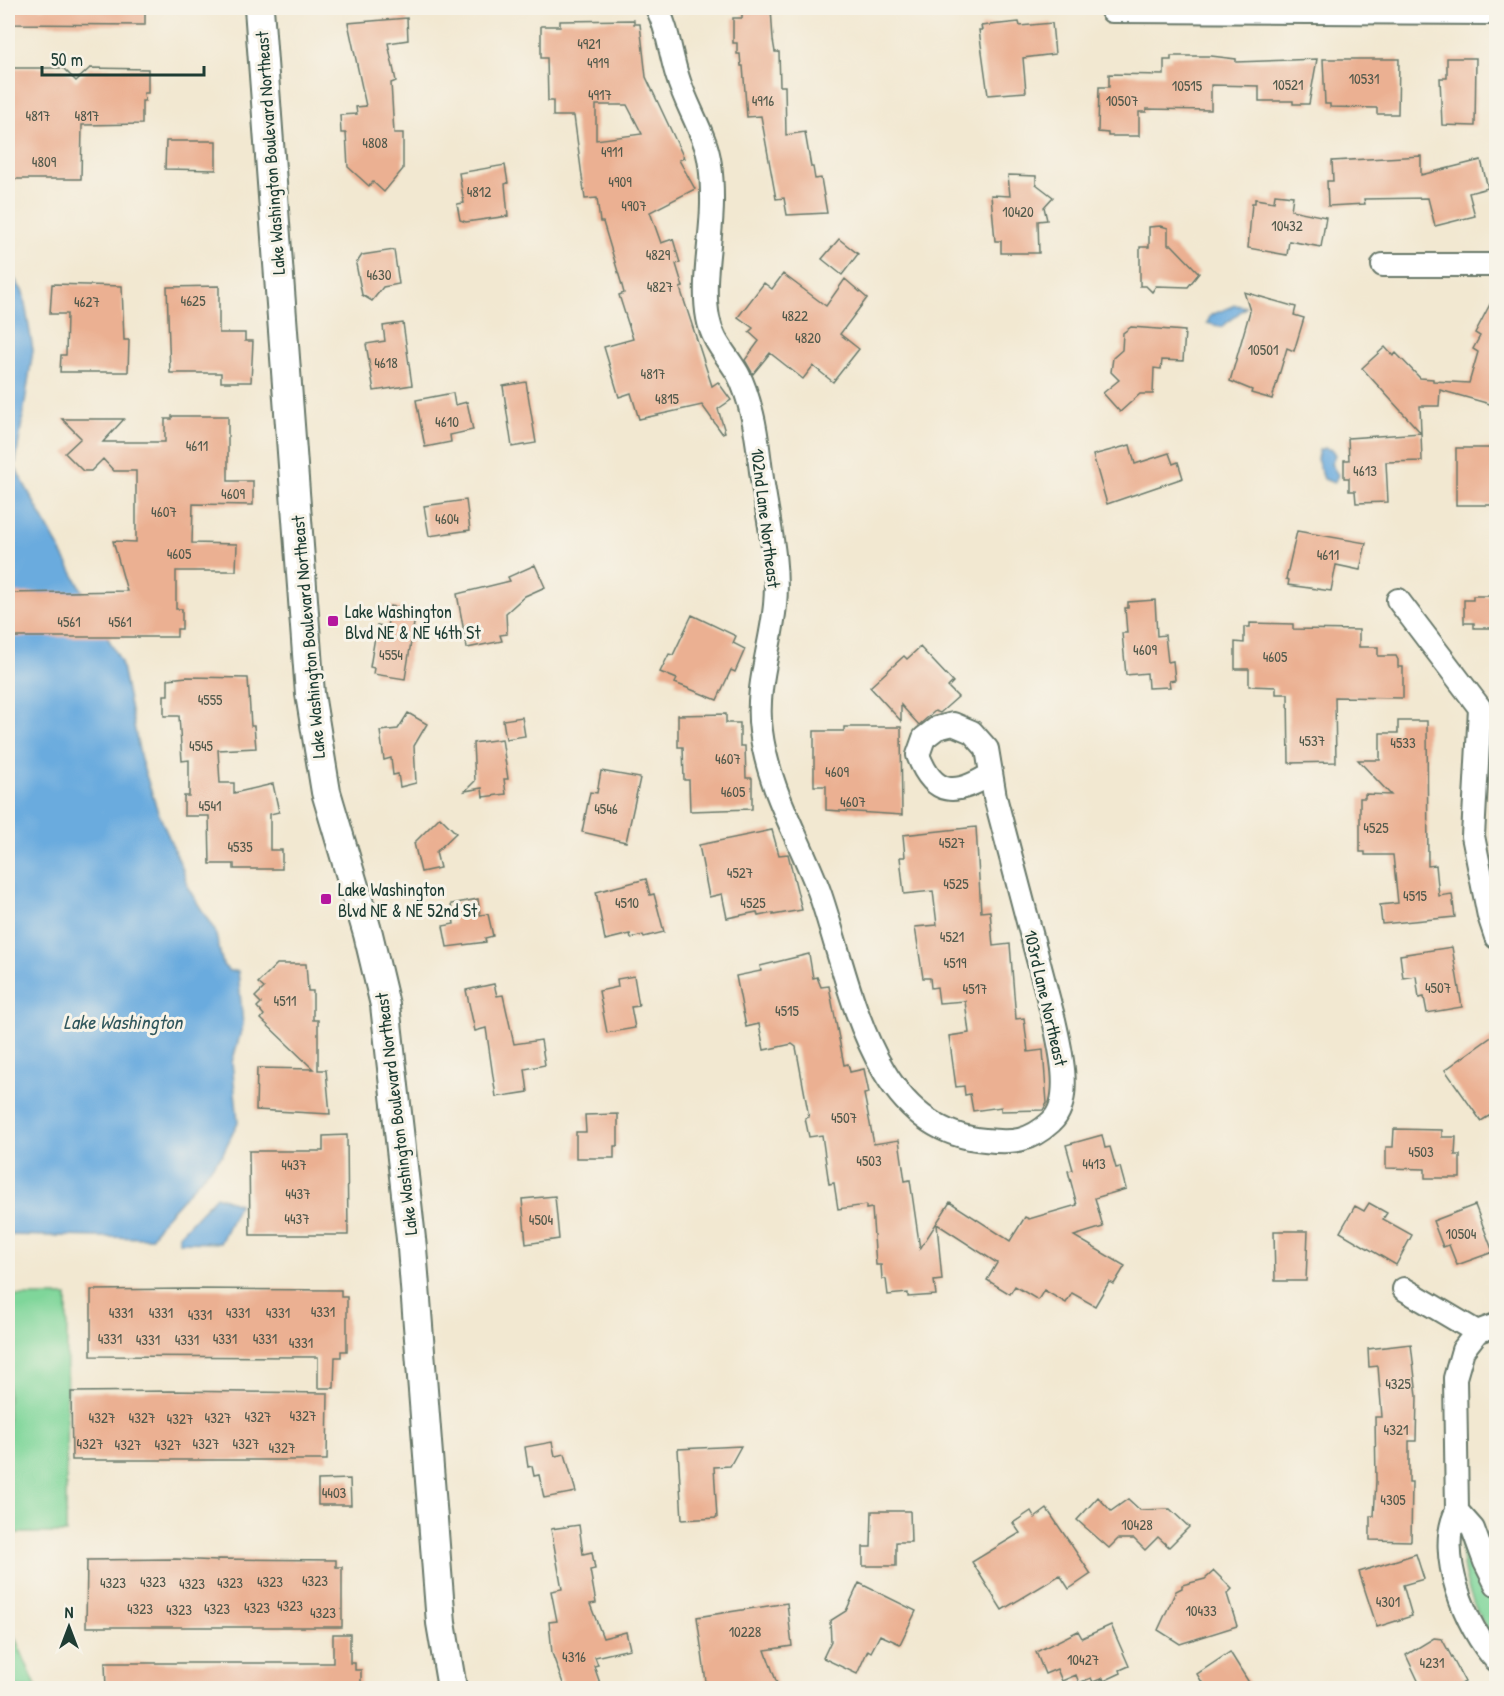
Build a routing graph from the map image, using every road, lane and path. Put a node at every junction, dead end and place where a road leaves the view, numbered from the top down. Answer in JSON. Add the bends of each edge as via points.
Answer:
{"nodes":[{"id":1,"x":259,"y":8,"type":"edge"},
{"id":2,"x":657,"y":8,"type":"edge"},
{"id":3,"x":1112,"y":11,"type":"dead end"},
{"id":4,"x":1497,"y":13,"type":"edge"},
{"id":5,"x":1383,"y":265,"type":"dead end"},
{"id":6,"x":1497,"y":265,"type":"edge"},
{"id":7,"x":1398,"y":600,"type":"dead end"},
{"id":8,"x":1488,"y":708,"type":"edge"},
{"id":9,"x":991,"y":774,"type":"dead end"},
{"id":10,"x":1497,"y":937,"type":"edge"},
{"id":11,"x":923,"y":1119,"type":"joint"},
{"id":12,"x":1404,"y":1289,"type":"dead end"},
{"id":13,"x":1487,"y":1329,"type":"edge"},
{"id":14,"x":1457,"y":1511,"type":"junction"},
{"id":15,"x":1497,"y":1584,"type":"edge"},
{"id":16,"x":1497,"y":1660,"type":"edge"},
{"id":17,"x":452,"y":1689,"type":"edge"}],
"edges":[{"from":1,"to":17,"type":"main road","name":"Lake Washington Boulevard Northeast","via":[[310,694],[326,792],[385,1005],[411,1237],[441,1623]]},
{"from":2,"to":11,"type":"street","name":"102nd Lane Northeast","via":[[710,165],[713,199],[708,318],[719,348],[739,375],[752,414],[774,558],[776,601],[759,691],[760,731],[770,775],[818,890],[862,1029],[895,1089]]},
{"from":3,"to":4,"type":"street"},
{"from":5,"to":6,"type":"street"},
{"from":7,"to":8,"type":"street"},
{"from":8,"to":10,"type":"street","via":[[1473,836]]},
{"from":9,"to":11,"type":"street","name":"103rd Lane Northeast","via":[[1054,1020],[1064,1091],[1055,1119],[1039,1132],[1014,1143],[969,1139]]},
{"from":12,"to":13,"type":"street"},
{"from":13,"to":14,"type":"street","via":[[1463,1350],[1455,1378]]},
{"from":14,"to":15,"type":"street","via":[[1473,1529]]},
{"from":14,"to":16,"type":"street","via":[[1449,1525],[1449,1536],[1459,1596],[1471,1625]]}]}
